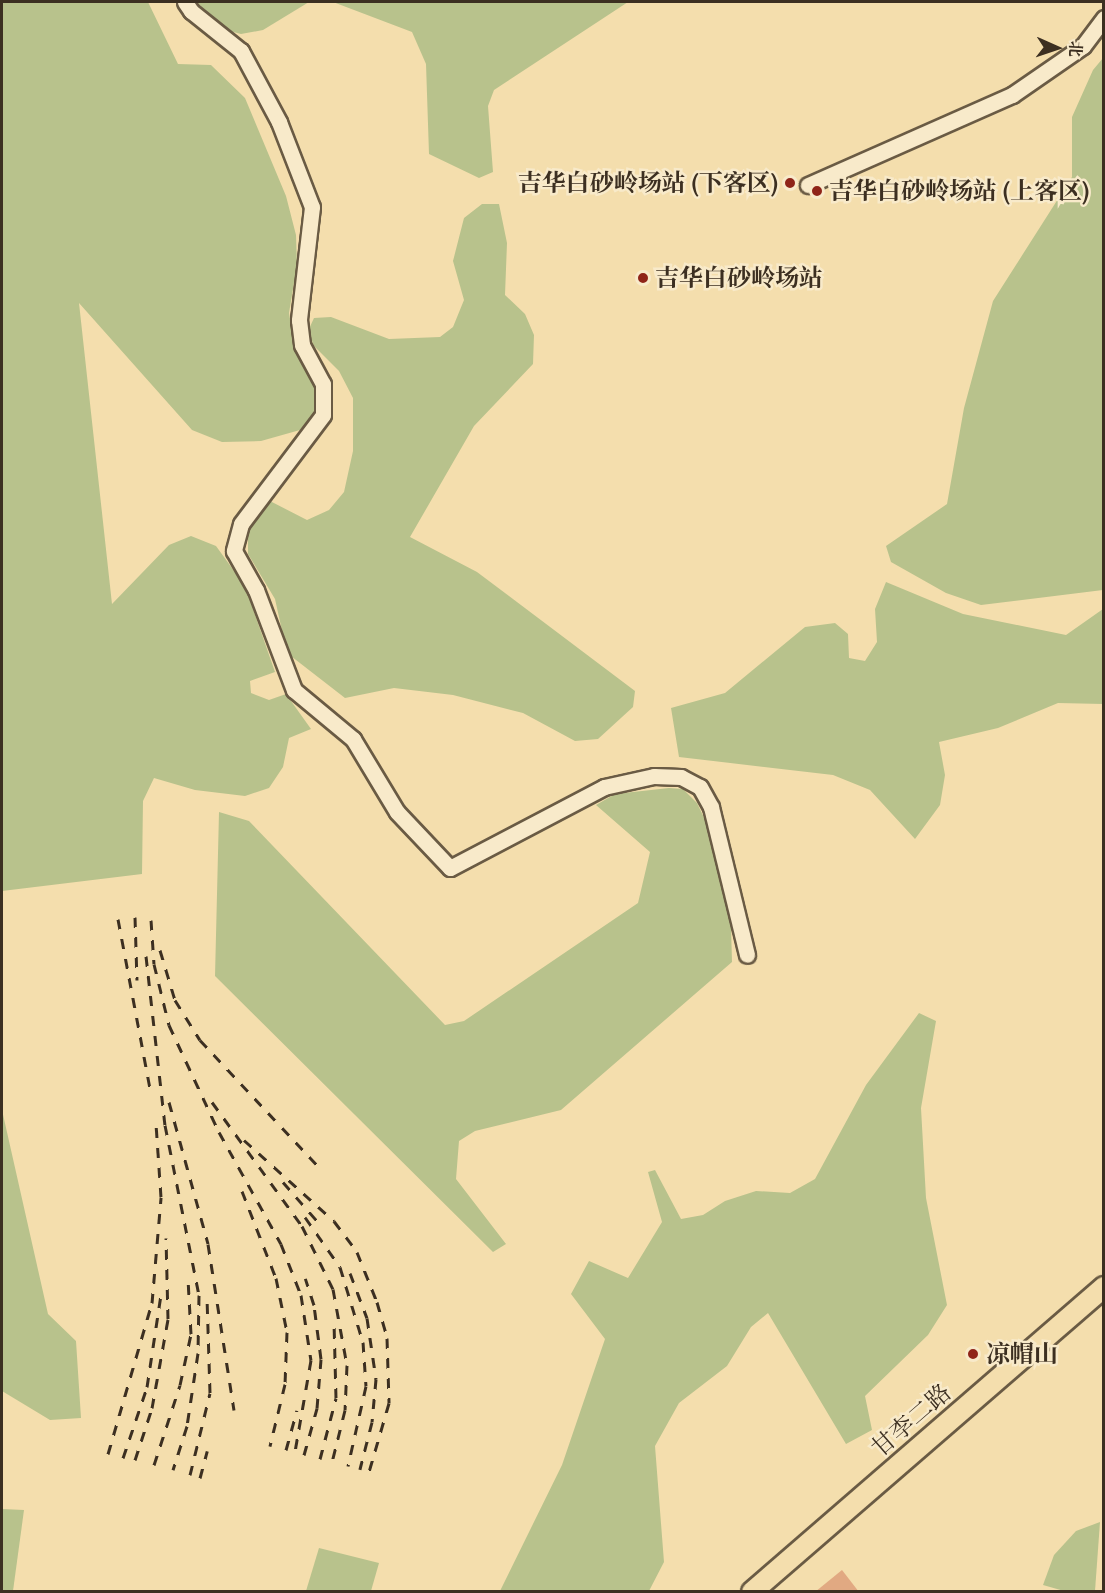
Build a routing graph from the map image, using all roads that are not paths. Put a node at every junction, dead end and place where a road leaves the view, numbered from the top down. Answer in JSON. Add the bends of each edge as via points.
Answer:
{"nodes":[{"id":1,"x":185,"y":2,"type":"edge"},
{"id":2,"x":1104,"y":18,"type":"edge"},
{"id":3,"x":808,"y":185,"type":"dead end"},
{"id":4,"x":747,"y":955,"type":"dead end"},
{"id":5,"x":1104,"y":1287,"type":"edge"},
{"id":6,"x":1104,"y":1304,"type":"edge"},
{"id":7,"x":752,"y":1592,"type":"edge"},
{"id":8,"x":771,"y":1592,"type":"edge"}],
"edges":[{"from":1,"to":4,"type":"street","via":[[240,51],[279,122],[312,207],[299,320],[302,345],[323,384],[323,415],[241,524],[234,551],[256,590],[294,690],[353,740],[397,812],[450,868],[631,778],[681,777],[700,787],[711,807]]},
{"from":2,"to":3,"type":"street","via":[[1083,46],[1012,95]]},
{"from":5,"to":7,"type":"main road","name":"甘李二路"},
{"from":6,"to":8,"type":"main road","name":"甘李二路"}]}
